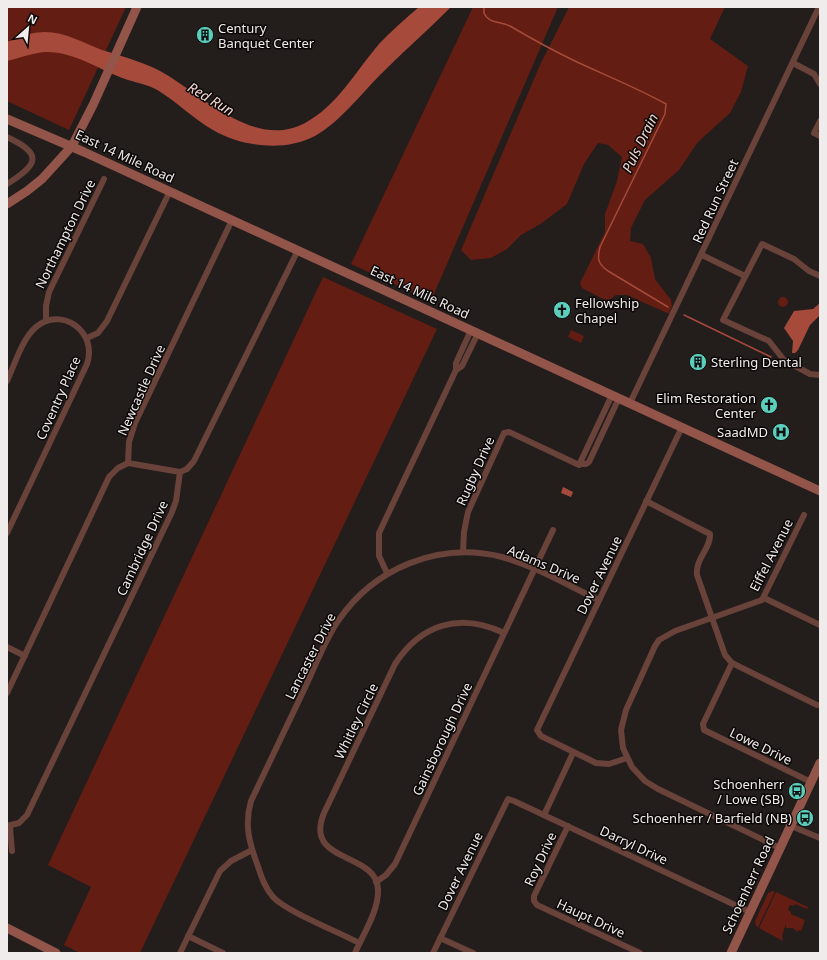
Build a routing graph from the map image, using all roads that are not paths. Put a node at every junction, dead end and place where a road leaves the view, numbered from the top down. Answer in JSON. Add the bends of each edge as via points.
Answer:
{"nodes":[{"id":1,"x":137,"y":7,"type":"edge"},
{"id":2,"x":819,"y":7,"type":"edge"},
{"id":3,"x":793,"y":63,"type":"junction"},
{"id":4,"x":820,"y":84,"type":"edge"},
{"id":5,"x":7,"y":119,"type":"edge"},
{"id":6,"x":820,"y":121,"type":"edge"},
{"id":7,"x":820,"y":136,"type":"edge"},
{"id":8,"x":7,"y":137,"type":"edge"},
{"id":9,"x":72,"y":146,"type":"junction"},
{"id":10,"x":104,"y":179,"type":"dead end"},
{"id":11,"x":7,"y":184,"type":"edge"},
{"id":12,"x":170,"y":191,"type":"junction"},
{"id":13,"x":7,"y":204,"type":"edge"},
{"id":14,"x":232,"y":220,"type":"junction"},
{"id":15,"x":298,"y":250,"type":"junction"},
{"id":16,"x":702,"y":255,"type":"junction"},
{"id":17,"x":745,"y":276,"type":"junction"},
{"id":18,"x":820,"y":276,"type":"edge"},
{"id":19,"x":46,"y":320,"type":"junction"},
{"id":20,"x":475,"y":331,"type":"junction"},
{"id":21,"x":88,"y":338,"type":"junction"},
{"id":22,"x":820,"y":375,"type":"edge"},
{"id":23,"x":7,"y":381,"type":"edge"},
{"id":24,"x":615,"y":397,"type":"junction"},
{"id":25,"x":630,"y":403,"type":"junction"},
{"id":26,"x":682,"y":427,"type":"junction"},
{"id":27,"x":128,"y":463,"type":"junction"},
{"id":28,"x":180,"y":472,"type":"junction"},
{"id":29,"x":820,"y":491,"type":"edge"},
{"id":30,"x":646,"y":502,"type":"junction"},
{"id":31,"x":804,"y":515,"type":"dead end"},
{"id":32,"x":553,"y":530,"type":"dead end"},
{"id":33,"x":7,"y":532,"type":"edge"},
{"id":34,"x":463,"y":552,"type":"junction"},
{"id":35,"x":534,"y":570,"type":"junction"},
{"id":36,"x":387,"y":573,"type":"junction"},
{"id":37,"x":764,"y":598,"type":"junction"},
{"id":38,"x":599,"y":600,"type":"junction"},
{"id":39,"x":712,"y":618,"type":"junction"},
{"id":40,"x":820,"y":625,"type":"edge"},
{"id":41,"x":504,"y":633,"type":"junction"},
{"id":42,"x":7,"y":647,"type":"edge"},
{"id":43,"x":25,"y":656,"type":"junction"},
{"id":44,"x":732,"y":663,"type":"junction"},
{"id":45,"x":7,"y":693,"type":"edge"},
{"id":46,"x":816,"y":705,"type":"dead end"},
{"id":47,"x":573,"y":752,"type":"junction"},
{"id":48,"x":627,"y":758,"type":"junction"},
{"id":49,"x":820,"y":763,"type":"edge"},
{"id":50,"x":811,"y":782,"type":"junction"},
{"id":51,"x":508,"y":799,"type":"joint"},
{"id":52,"x":544,"y":815,"type":"junction"},
{"id":53,"x":9,"y":826,"type":"edge"},
{"id":54,"x":568,"y":826,"type":"junction"},
{"id":55,"x":790,"y":826,"type":"junction"},
{"id":56,"x":820,"y":838,"type":"edge"},
{"id":57,"x":780,"y":848,"type":"junction"},
{"id":58,"x":252,"y":850,"type":"junction"},
{"id":59,"x":12,"y":851,"type":"dead end"},
{"id":60,"x":376,"y":882,"type":"junction"},
{"id":61,"x":534,"y":901,"type":"joint"},
{"id":62,"x":750,"y":912,"type":"junction"},
{"id":63,"x":7,"y":929,"type":"edge"},
{"id":64,"x":188,"y":936,"type":"junction"},
{"id":65,"x":440,"y":938,"type":"junction"},
{"id":66,"x":360,"y":943,"type":"junction"},
{"id":67,"x":56,"y":953,"type":"edge"},
{"id":68,"x":180,"y":953,"type":"edge"},
{"id":69,"x":223,"y":953,"type":"edge"},
{"id":70,"x":355,"y":953,"type":"edge"},
{"id":71,"x":433,"y":953,"type":"edge"},
{"id":72,"x":473,"y":953,"type":"edge"},
{"id":73,"x":640,"y":953,"type":"edge"},
{"id":74,"x":731,"y":953,"type":"edge"}],
"edges":[{"from":1,"to":9,"type":"main road"},
{"from":2,"to":3,"type":"street","name":"Red Run Street"},
{"from":3,"to":4,"type":"street","via":[[814,74]]},
{"from":3,"to":16,"type":"street","name":"Red Run Street"},
{"from":5,"to":9,"type":"main road","name":"East 14 Mile Road"},
{"from":6,"to":7,"type":"street","via":[[814,133]]},
{"from":8,"to":11,"type":"street","via":[[26,146],[32,156],[26,170]]},
{"from":9,"to":12,"type":"main road","name":"East 14 Mile Road"},
{"from":9,"to":13,"type":"main road","via":[[42,179]]},
{"from":10,"to":19,"type":"street","name":"Northampton Drive","via":[[49,292]]},
{"from":12,"to":14,"type":"main road","name":"East 14 Mile Road"},
{"from":12,"to":21,"type":"street","via":[[107,321],[100,331]]},
{"from":14,"to":15,"type":"main road","name":"East 14 Mile Road"},
{"from":14,"to":27,"type":"street","name":"Newcastle Drive","via":[[135,423],[129,442]]},
{"from":15,"to":20,"type":"main road","name":"East 14 Mile Road"},
{"from":15,"to":28,"type":"street","via":[[194,461]]},
{"from":16,"to":17,"type":"street"},
{"from":16,"to":25,"type":"street","name":"Red Run Street"},
{"from":17,"to":18,"type":"street","via":[[762,244],[794,259]]},
{"from":17,"to":22,"type":"street","via":[[723,320],[769,341],[780,357],[790,364],[810,374]]},
{"from":19,"to":21,"type":"street","via":[[68,322],[80,329]]},
{"from":19,"to":23,"type":"street","via":[[30,335]]},
{"from":20,"to":24,"type":"main road","name":"East 14 Mile Road"},
{"from":20,"to":36,"type":"street","via":[[456,363],[456,370],[379,533],[379,556]]},
{"from":21,"to":33,"type":"street","name":"Coventry Place","via":[[87,364]]},
{"from":24,"to":25,"type":"main road","name":"East 14 Mile Road"},
{"from":24,"to":34,"type":"street","name":"Rugby Drive","via":[[580,465],[511,433],[504,433],[470,507],[464,532]]},
{"from":25,"to":26,"type":"main road","name":"East 14 Mile Road"},
{"from":26,"to":29,"type":"main road","name":"East 14 Mile Road"},
{"from":26,"to":30,"type":"street","name":"Dover Avenue"},
{"from":27,"to":28,"type":"street"},
{"from":27,"to":43,"type":"street","via":[[109,477]]},
{"from":28,"to":53,"type":"street","name":"Cambridge Drive","via":[[172,512],[27,815],[19,823]]},
{"from":30,"to":38,"type":"street","name":"Dover Avenue"},
{"from":30,"to":39,"type":"street","via":[[710,534],[696,571]]},
{"from":31,"to":37,"type":"street","name":"Eiffel Avenue"},
{"from":32,"to":35,"type":"street","name":"Gainsborough Drive"},
{"from":34,"to":35,"type":"street","name":"Adams Drive","via":[[502,557]]},
{"from":34,"to":36,"type":"street","name":"Adams Drive","via":[[422,559]]},
{"from":35,"to":38,"type":"street","name":"Adams Drive"},
{"from":35,"to":41,"type":"street","name":"Gainsborough Drive"},
{"from":36,"to":58,"type":"street","name":"Lancaster Drive","via":[[356,599],[329,637],[251,801],[247,825]]},
{"from":37,"to":39,"type":"street","name":"Eiffel Avenue"},
{"from":37,"to":40,"type":"street"},
{"from":38,"to":47,"type":"street","name":"Dover Avenue","via":[[537,732]]},
{"from":39,"to":44,"type":"street","via":[[725,655]]},
{"from":39,"to":48,"type":"street","name":"Eiffel Avenue","via":[[666,635],[655,646],[623,715],[622,739]]},
{"from":41,"to":60,"type":"street","name":"Gainsborough Drive","via":[[395,864]]},
{"from":41,"to":60,"type":"street","name":"Whitley Circle","via":[[480,624],[444,625],[416,638],[395,664],[324,813],[320,828],[322,839],[328,848],[362,866],[370,872]]},
{"from":42,"to":43,"type":"street"},
{"from":43,"to":45,"type":"street"},
{"from":44,"to":46,"type":"street"},
{"from":44,"to":50,"type":"street","name":"Lowe Drive","via":[[703,728]]},
{"from":47,"to":48,"type":"street","via":[[601,764],[617,763]]},
{"from":47,"to":52,"type":"street"},
{"from":48,"to":57,"type":"street","via":[[637,773],[652,786]]},
{"from":49,"to":50,"type":"main road","name":"Schoenherr Road"},
{"from":50,"to":55,"type":"main road","name":"Schoenherr Road"},
{"from":51,"to":52,"type":"street","name":"Darryl Drive"},
{"from":51,"to":65,"type":"street","name":"Dover Avenue"},
{"from":52,"to":54,"type":"street","name":"Darryl Drive"},
{"from":53,"to":59,"type":"street"},
{"from":54,"to":61,"type":"street","name":"Roy Drive","via":[[534,896]]},
{"from":54,"to":62,"type":"street","name":"Darryl Drive"},
{"from":55,"to":56,"type":"street"},
{"from":55,"to":57,"type":"main road","name":"Schoenherr Road"},
{"from":57,"to":62,"type":"main road","name":"Schoenherr Road"},
{"from":58,"to":64,"type":"street","via":[[231,861],[220,871]]},
{"from":58,"to":66,"type":"street","name":"Lancaster Drive","via":[[266,886],[276,900]]},
{"from":60,"to":66,"type":"street","via":[[376,904]]},
{"from":61,"to":73,"type":"street","name":"Haupt Drive","via":[[537,905]]},
{"from":62,"to":74,"type":"main road","name":"Schoenherr Road"},
{"from":63,"to":67,"type":"main road"},
{"from":64,"to":68,"type":"street"},
{"from":64,"to":69,"type":"street"},
{"from":65,"to":71,"type":"street","name":"Dover Avenue"},
{"from":65,"to":72,"type":"street"},
{"from":66,"to":70,"type":"street"}]}
